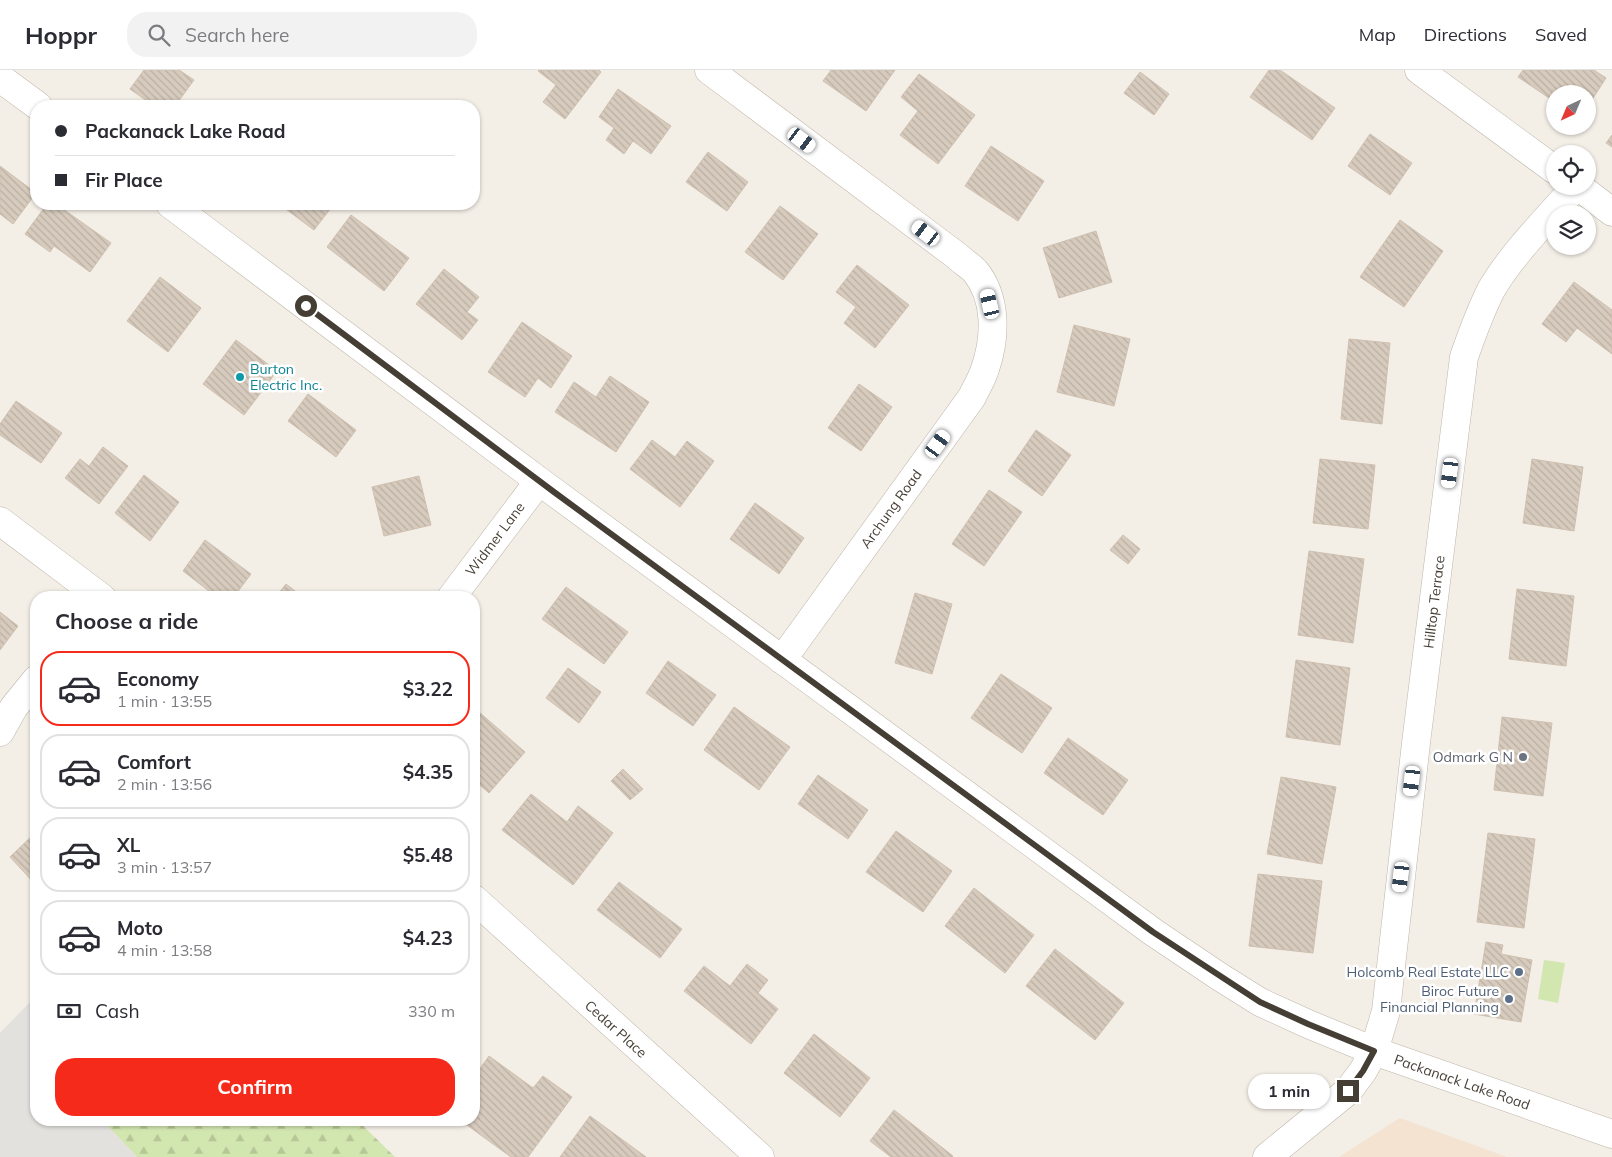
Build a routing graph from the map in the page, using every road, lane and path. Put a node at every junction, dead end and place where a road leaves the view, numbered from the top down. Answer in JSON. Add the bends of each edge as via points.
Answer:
{"nodes":[{"id":1,"x":709,"y":70,"type":"edge"},
{"id":2,"x":1419,"y":70,"type":"edge"},
{"id":3,"x":0,"y":78,"type":"edge"},
{"id":4,"x":30,"y":100,"type":"edge"},
{"id":5,"x":1546,"y":163,"type":"edge"},
{"id":6,"x":1569,"y":195,"type":"edge"},
{"id":7,"x":1589,"y":195,"type":"edge"},
{"id":8,"x":178,"y":210,"type":"edge"},
{"id":9,"x":1612,"y":212,"type":"edge"},
{"id":10,"x":539,"y":481,"type":"junction"},
{"id":11,"x":0,"y":521,"type":"edge"},
{"id":12,"x":91,"y":591,"type":"edge"},
{"id":13,"x":457,"y":591,"type":"edge"},
{"id":14,"x":782,"y":660,"type":"junction"},
{"id":15,"x":30,"y":687,"type":"edge"},
{"id":16,"x":0,"y":732,"type":"edge"},
{"id":17,"x":480,"y":904,"type":"edge"},
{"id":18,"x":1374,"y":1051,"type":"junction"},
{"id":19,"x":1612,"y":1134,"type":"edge"},
{"id":20,"x":760,"y":1157,"type":"edge"},
{"id":21,"x":1267,"y":1157,"type":"edge"}],
"edges":[{"from":1,"to":14,"type":"street","name":"Archung Road","via":[[957,256],[974,271],[987,292],[992,316],[992,342],[985,370],[972,397]]},
{"from":2,"to":5,"type":"street"},
{"from":3,"to":4,"type":"street"},
{"from":6,"to":18,"type":"street","name":"Hilltop Terrace","via":[[1514,257],[1492,288],[1475,322],[1464,357],[1386,1011]]},
{"from":7,"to":9,"type":"street"},
{"from":8,"to":10,"type":"street","name":"Packanack Lake Road"},
{"from":10,"to":13,"type":"street","name":"Widmer Lane"},
{"from":10,"to":14,"type":"street","name":"Packanack Lake Road"},
{"from":11,"to":12,"type":"street"},
{"from":14,"to":18,"type":"street","name":"Packanack Lake Road","via":[[1153,932],[1220,977],[1260,1002]]},
{"from":15,"to":16,"type":"street"},
{"from":17,"to":20,"type":"street","name":"Cedar Place"},
{"from":18,"to":19,"type":"street","name":"Packanack Lake Road"},
{"from":18,"to":21,"type":"street","name":"Hilltop Terrace","via":[[1348,1091]]}]}
